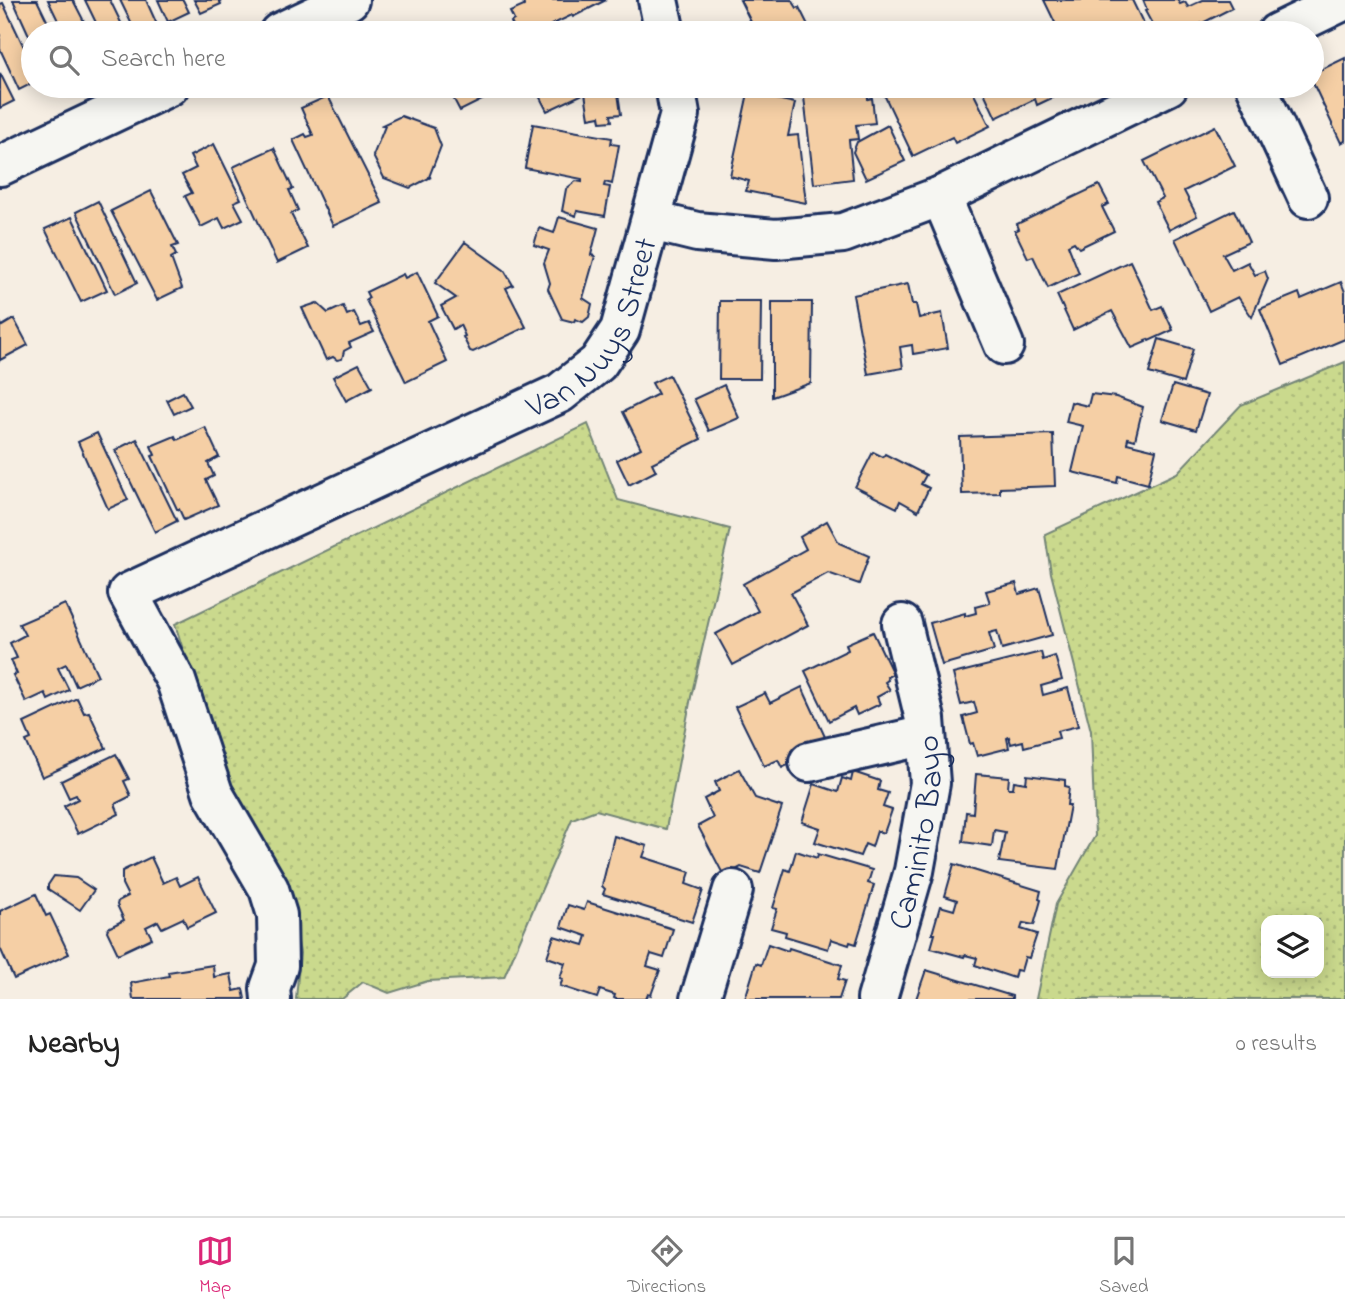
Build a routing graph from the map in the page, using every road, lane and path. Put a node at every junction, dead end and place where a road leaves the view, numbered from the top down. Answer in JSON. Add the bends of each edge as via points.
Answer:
{"nodes":[{"id":1,"x":349,"y":0,"type":"edge"},
{"id":2,"x":658,"y":0,"type":"edge"},
{"id":3,"x":1345,"y":0,"type":"edge"},
{"id":4,"x":304,"y":21,"type":"edge"},
{"id":5,"x":662,"y":21,"type":"edge"},
{"id":6,"x":1302,"y":21,"type":"edge"},
{"id":7,"x":144,"y":98,"type":"edge"},
{"id":8,"x":677,"y":98,"type":"edge"},
{"id":9,"x":1143,"y":98,"type":"edge"},
{"id":10,"x":1262,"y":98,"type":"edge"},
{"id":11,"x":0,"y":166,"type":"edge"},
{"id":12,"x":941,"y":196,"type":"junction"},
{"id":13,"x":1308,"y":198,"type":"dead end"},
{"id":14,"x":652,"y":221,"type":"junction"},
{"id":15,"x":1004,"y":345,"type":"dead end"},
{"id":16,"x":902,"y":624,"type":"dead end"},
{"id":17,"x":926,"y":735,"type":"junction"},
{"id":18,"x":809,"y":762,"type":"dead end"},
{"id":19,"x":733,"y":890,"type":"dead end"},
{"id":20,"x":271,"y":999,"type":"edge"},
{"id":21,"x":700,"y":999,"type":"edge"},
{"id":22,"x":877,"y":999,"type":"edge"}],
"edges":[{"from":1,"to":4,"type":"street"},
{"from":2,"to":5,"type":"street"},
{"from":3,"to":6,"type":"street"},
{"from":7,"to":11,"type":"street"},
{"from":8,"to":14,"type":"street","via":[[680,114]]},
{"from":9,"to":12,"type":"street","name":"Van Nuys Street"},
{"from":10,"to":13,"type":"street"},
{"from":12,"to":14,"type":"street","name":"Van Nuys Street","via":[[843,233],[776,239],[697,233]]},
{"from":12,"to":15,"type":"street"},
{"from":14,"to":20,"type":"street","name":"Van Nuys Street","via":[[620,330],[598,363],[560,393],[128,593],[176,681],[213,793],[269,889],[277,915],[278,966]]},
{"from":16,"to":17,"type":"street","name":"Caminito Bayo"},
{"from":17,"to":18,"type":"street"},
{"from":17,"to":22,"type":"street","name":"Caminito Bayo","via":[[930,783],[914,871]]},
{"from":19,"to":21,"type":"street"}]}
